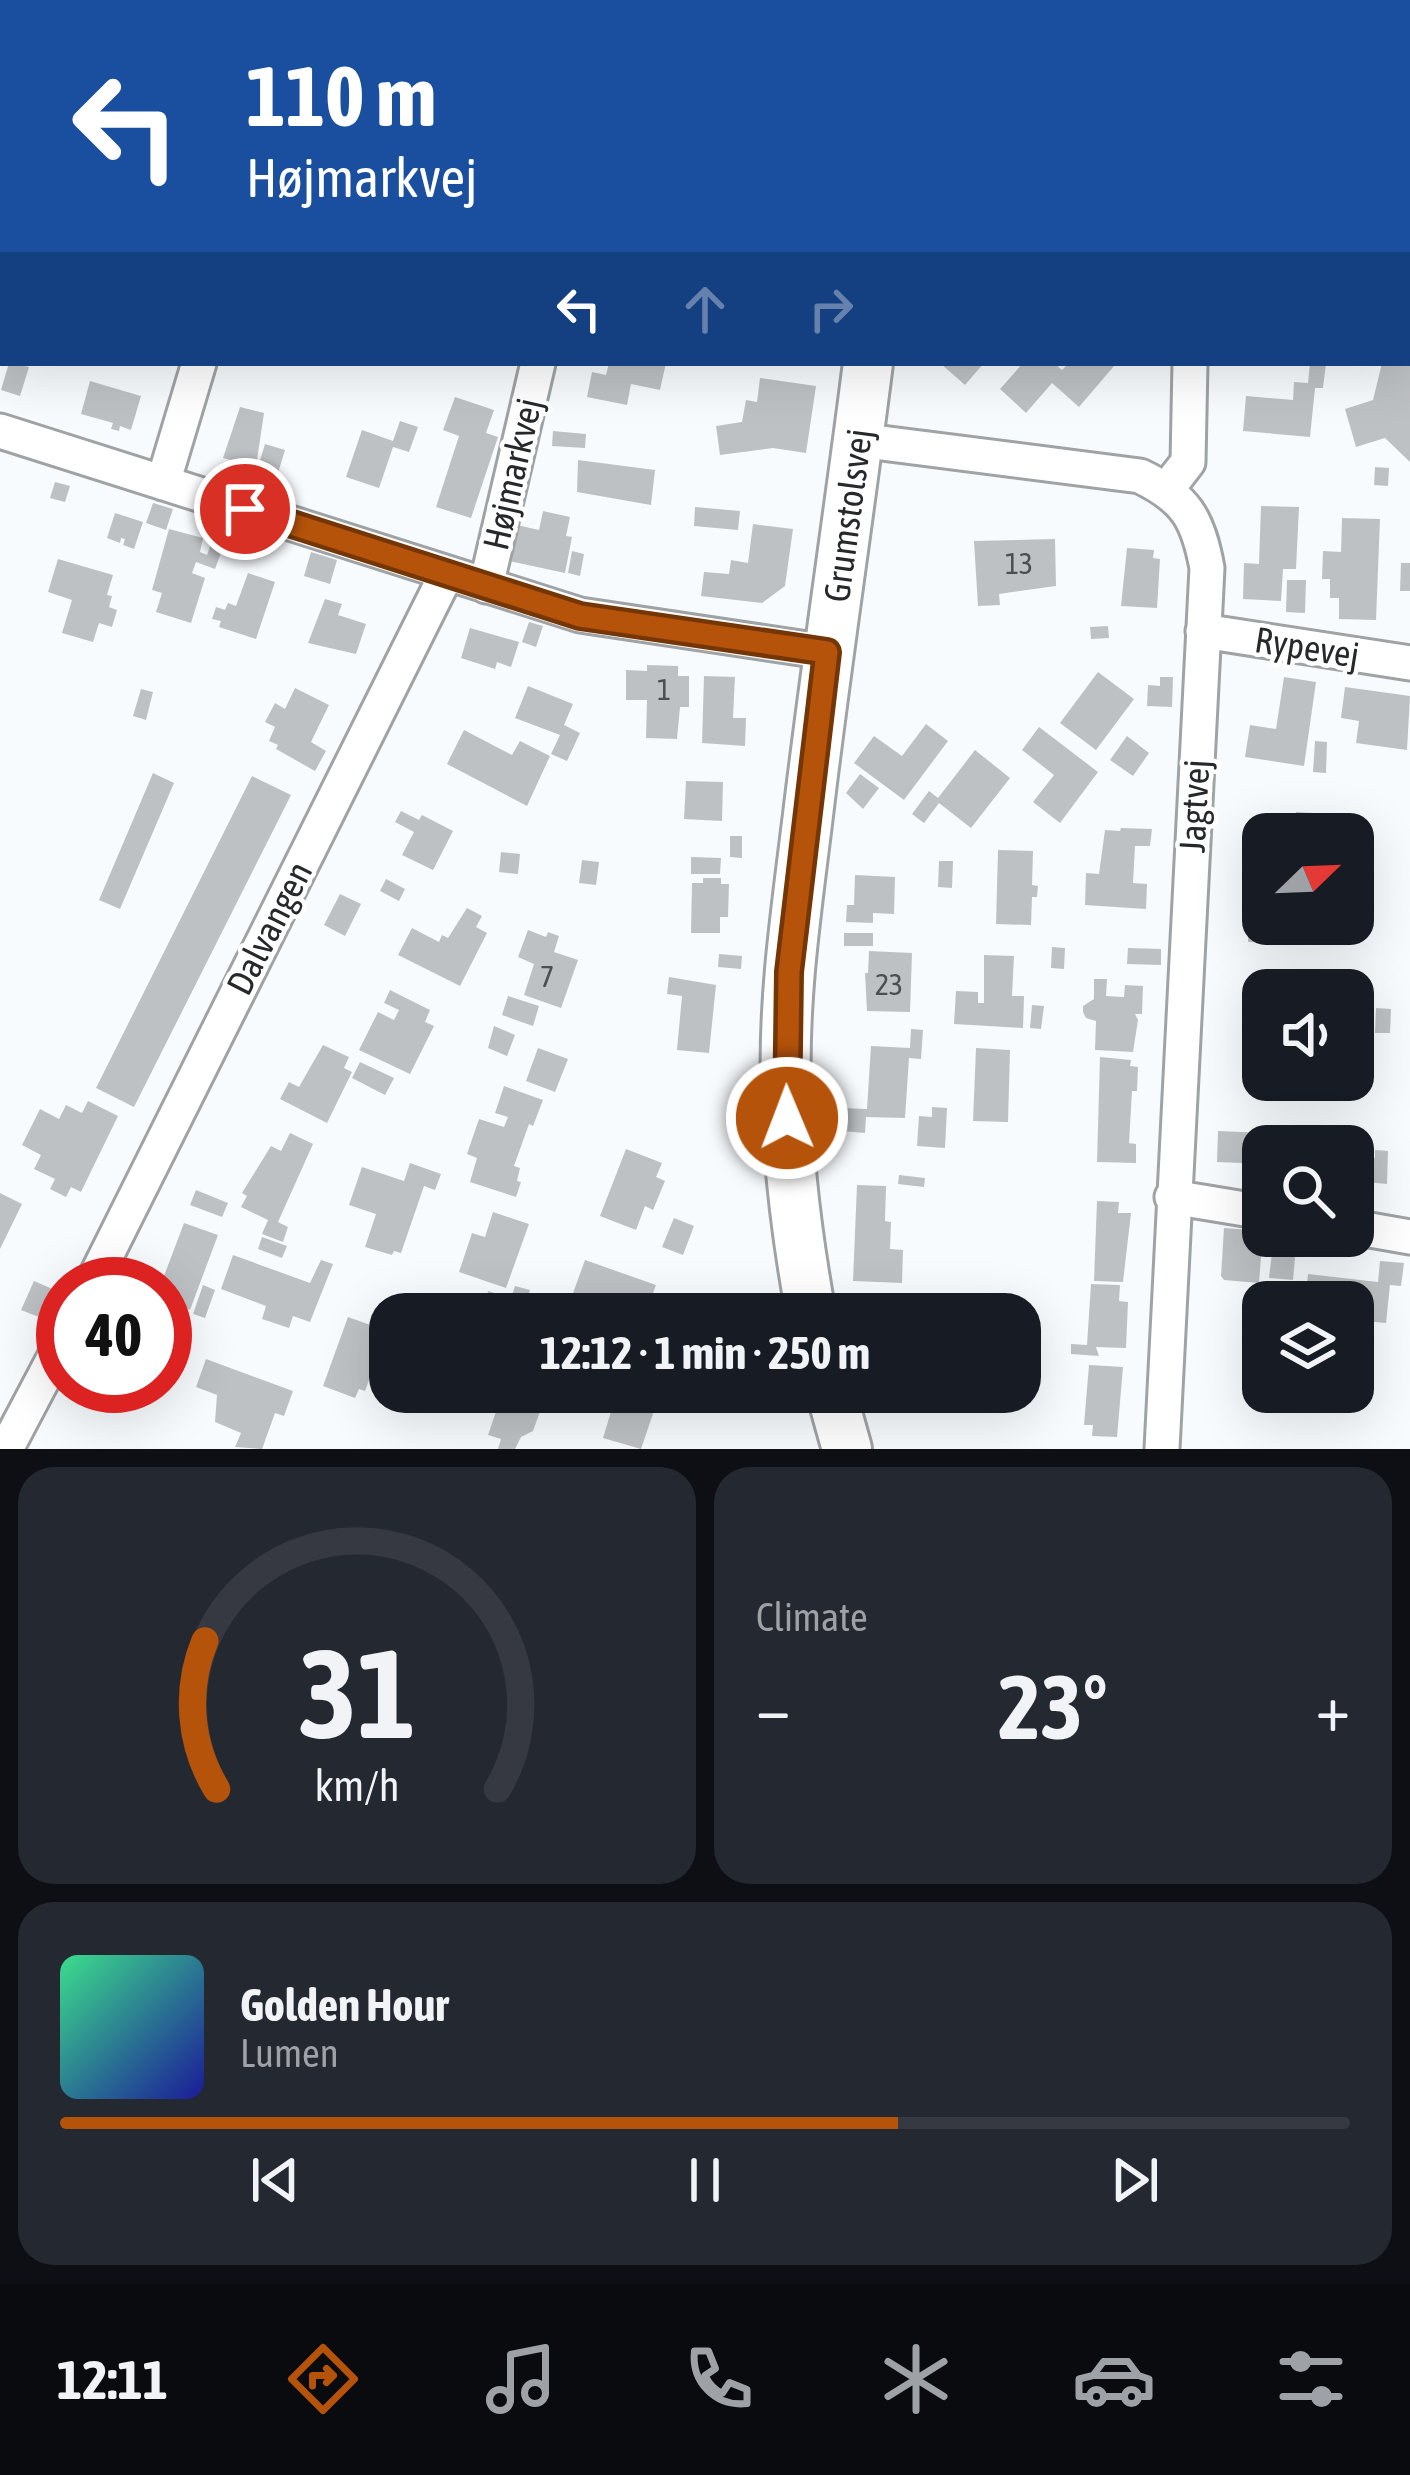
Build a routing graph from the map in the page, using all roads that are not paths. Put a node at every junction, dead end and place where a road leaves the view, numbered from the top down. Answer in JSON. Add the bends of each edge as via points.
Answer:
{"nodes":[{"id":1,"x":198,"y":366,"type":"edge"},
{"id":2,"x":537,"y":366,"type":"edge"},
{"id":3,"x":868,"y":366,"type":"edge"},
{"id":4,"x":1190,"y":366,"type":"edge"},
{"id":5,"x":0,"y":431,"type":"edge"},
{"id":6,"x":858,"y":440,"type":"junction"},
{"id":7,"x":163,"y":483,"type":"junction"},
{"id":8,"x":1167,"y":489,"type":"junction"},
{"id":9,"x":447,"y":572,"type":"junction"},
{"id":10,"x":486,"y":586,"type":"junction"},
{"id":11,"x":1203,"y":631,"type":"junction"},
{"id":12,"x":827,"y":652,"type":"junction"},
{"id":13,"x":1410,"y":663,"type":"edge"},
{"id":14,"x":1172,"y":1197,"type":"junction"},
{"id":15,"x":1242,"y":1209,"type":"edge"},
{"id":16,"x":1374,"y":1231,"type":"edge"},
{"id":17,"x":1410,"y":1237,"type":"edge"},
{"id":18,"x":105,"y":1257,"type":"edge"},
{"id":19,"x":807,"y":1293,"type":"edge"},
{"id":20,"x":36,"y":1392,"type":"edge"},
{"id":21,"x":6,"y":1449,"type":"edge"},
{"id":22,"x":1162,"y":1449,"type":"edge"}],
"edges":[{"from":1,"to":7,"type":"street"},
{"from":2,"to":10,"type":"street","name":"Højmarkvej"},
{"from":3,"to":6,"type":"street","name":"Grumstolsvej"},
{"from":4,"to":8,"type":"street","via":[[1188,462]]},
{"from":5,"to":7,"type":"street","name":"Højmarkvej"},
{"from":6,"to":8,"type":"street","via":[[1140,476]]},
{"from":6,"to":12,"type":"street","name":"Grumstolsvej"},
{"from":7,"to":9,"type":"street","name":"Højmarkvej"},
{"from":8,"to":11,"type":"street","name":"Jagtvej","via":[[1201,536]]},
{"from":9,"to":10,"type":"street","name":"Højmarkvej"},
{"from":9,"to":18,"type":"street","name":"Dalvangen"},
{"from":10,"to":12,"type":"street","name":"Højmarkvej","via":[[580,616]]},
{"from":11,"to":13,"type":"street","name":"Rypevej"},
{"from":11,"to":14,"type":"street","name":"Jagtvej"},
{"from":12,"to":19,"type":"street","name":"Grumstolsvej","via":[[789,972],[785,1082]]},
{"from":14,"to":15,"type":"street"},
{"from":14,"to":22,"type":"street","name":"Jagtvej"},
{"from":16,"to":17,"type":"street"},
{"from":20,"to":21,"type":"street"}]}
